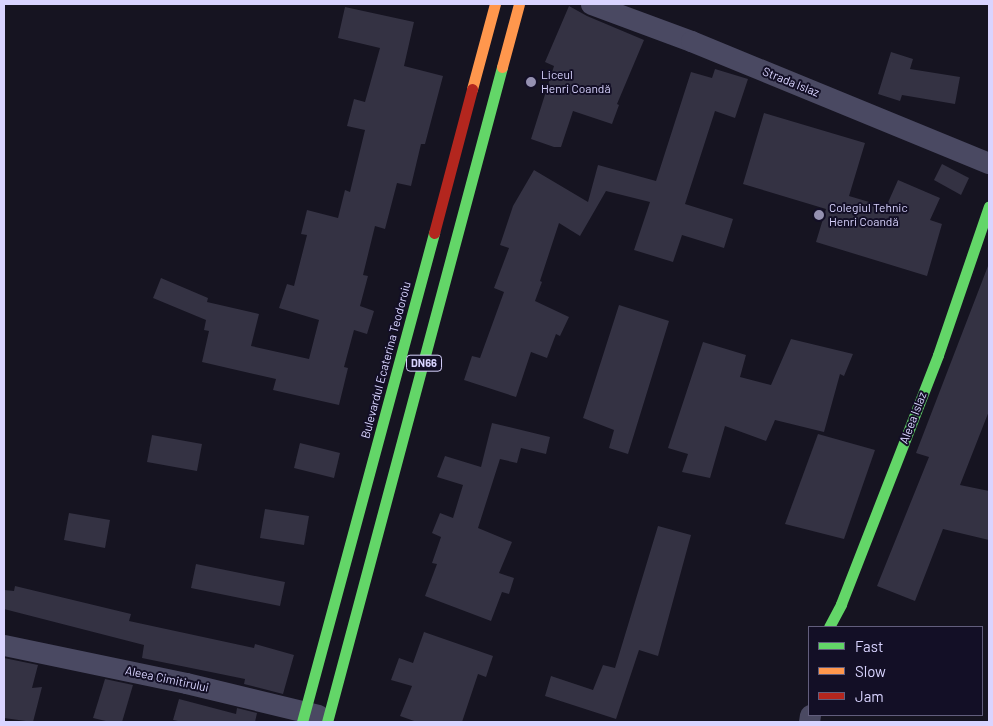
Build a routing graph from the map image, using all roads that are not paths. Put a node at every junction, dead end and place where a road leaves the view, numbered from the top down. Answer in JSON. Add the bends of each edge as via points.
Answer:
{"nodes":[{"id":1,"x":495,"y":4,"type":"edge"},
{"id":2,"x":519,"y":4,"type":"edge"},
{"id":3,"x":591,"y":4,"type":"edge"},
{"id":4,"x":989,"y":163,"type":"edge"},
{"id":5,"x":989,"y":206,"type":"edge"},
{"id":6,"x":830,"y":626,"type":"edge"},
{"id":7,"x":4,"y":646,"type":"edge"},
{"id":8,"x":304,"y":717,"type":"edge"},
{"id":9,"x":328,"y":720,"type":"edge"}],
"edges":[{"from":1,"to":8,"type":"main road","name":"Bulevardul Ecaterina Teodoroiu"},
{"from":2,"to":9,"type":"main road","number":"DN66"},
{"from":3,"to":4,"type":"street","name":"Strada Islaz","via":[[691,41]]},
{"from":5,"to":6,"type":"main road","name":"Aleea Islaz","via":[[934,364],[841,604]]},
{"from":7,"to":8,"type":"street","name":"Aleea Cimitirului","via":[[186,683]]},
{"from":8,"to":9,"type":"street","name":"Aleea Cimitirului"}]}
